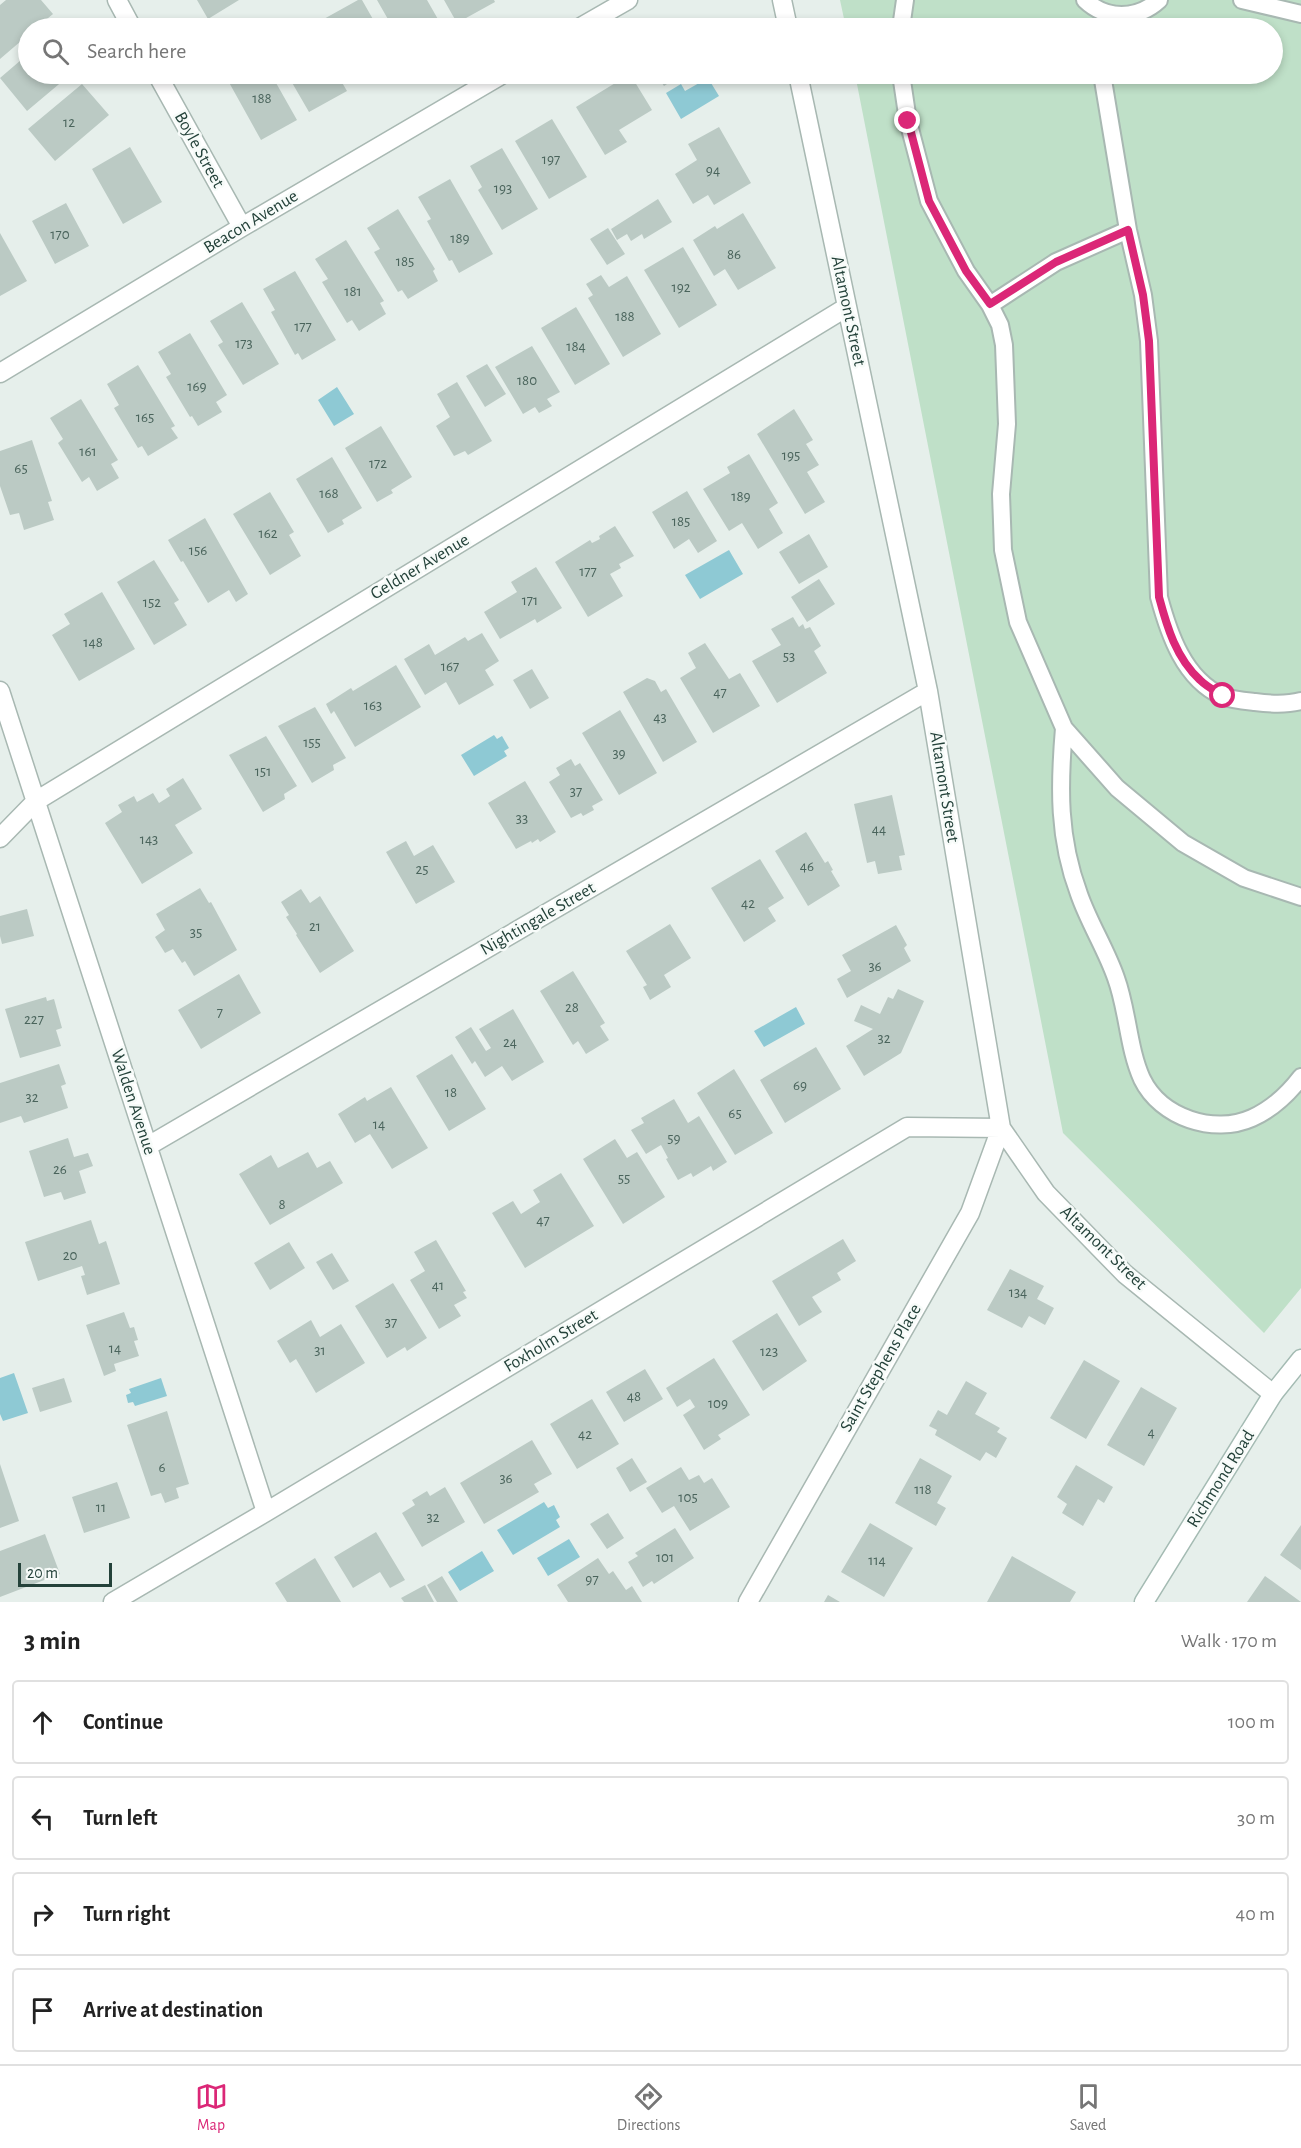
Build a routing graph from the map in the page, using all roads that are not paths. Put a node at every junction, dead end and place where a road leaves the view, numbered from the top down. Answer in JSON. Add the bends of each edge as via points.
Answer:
{"nodes":[{"id":1,"x":117,"y":0,"type":"edge"},
{"id":2,"x":628,"y":0,"type":"edge"},
{"id":3,"x":782,"y":0,"type":"edge"},
{"id":4,"x":905,"y":0,"type":"edge"},
{"id":5,"x":1085,"y":0,"type":"edge"},
{"id":6,"x":1159,"y":0,"type":"edge"},
{"id":7,"x":1242,"y":0,"type":"edge"},
{"id":8,"x":1301,"y":14,"type":"edge"},
{"id":9,"x":127,"y":18,"type":"edge"},
{"id":10,"x":596,"y":18,"type":"edge"},
{"id":11,"x":786,"y":18,"type":"edge"},
{"id":12,"x":902,"y":18,"type":"edge"},
{"id":13,"x":1105,"y":18,"type":"edge"},
{"id":14,"x":1118,"y":18,"type":"edge"},
{"id":15,"x":163,"y":84,"type":"edge"},
{"id":16,"x":486,"y":84,"type":"edge"},
{"id":17,"x":800,"y":84,"type":"edge"},
{"id":18,"x":902,"y":84,"type":"edge"},
{"id":19,"x":1104,"y":84,"type":"edge"},
{"id":20,"x":242,"y":227,"type":"junction"},
{"id":21,"x":1128,"y":230,"type":"junction"},
{"id":22,"x":990,"y":304,"type":"junction"},
{"id":23,"x":847,"y":307,"type":"junction"},
{"id":24,"x":0,"y":373,"type":"edge"},
{"id":25,"x":0,"y":691,"type":"edge"},
{"id":26,"x":928,"y":691,"type":"junction"},
{"id":27,"x":1301,"y":700,"type":"edge"},
{"id":28,"x":1064,"y":728,"type":"junction"},
{"id":29,"x":36,"y":801,"type":"junction"},
{"id":30,"x":0,"y":838,"type":"edge"},
{"id":31,"x":1301,"y":897,"type":"edge"},
{"id":32,"x":1301,"y":1077,"type":"edge"},
{"id":33,"x":1001,"y":1128,"type":"junction"},
{"id":34,"x":148,"y":1146,"type":"junction"},
{"id":35,"x":1301,"y":1359,"type":"edge"},
{"id":36,"x":1295,"y":1377,"type":"edge"},
{"id":37,"x":1273,"y":1394,"type":"junction"},
{"id":38,"x":266,"y":1512,"type":"junction"},
{"id":39,"x":113,"y":1602,"type":"edge"},
{"id":40,"x":748,"y":1602,"type":"edge"},
{"id":41,"x":1144,"y":1602,"type":"edge"}],
"edges":[{"from":1,"to":9,"type":"street"},
{"from":2,"to":10,"type":"street"},
{"from":3,"to":11,"type":"street"},
{"from":4,"to":12,"type":"lane"},
{"from":5,"to":13,"type":"lane"},
{"from":6,"to":14,"type":"lane","via":[[1139,13]]},
{"from":7,"to":8,"type":"lane"},
{"from":15,"to":20,"type":"street","name":"Boyle Street"},
{"from":16,"to":20,"type":"street","name":"Beacon Avenue"},
{"from":17,"to":23,"type":"street","name":"Altamont Street"},
{"from":18,"to":22,"type":"lane","via":[[929,201],[966,271]]},
{"from":19,"to":21,"type":"lane"},
{"from":20,"to":24,"type":"street","name":"Beacon Avenue"},
{"from":21,"to":22,"type":"lane","via":[[1056,262]]},
{"from":21,"to":27,"type":"lane","via":[[1149,341],[1159,597],[1167,628],[1183,660],[1200,680],[1223,696],[1274,704]]},
{"from":22,"to":28,"type":"lane","via":[[1004,345],[1007,424],[1001,494],[1003,550],[1018,622]]},
{"from":23,"to":26,"type":"street","name":"Altamont Street"},
{"from":23,"to":29,"type":"street","name":"Geldner Avenue"},
{"from":25,"to":29,"type":"street","name":"Walden Avenue"},
{"from":26,"to":33,"type":"street","name":"Altamont Street"},
{"from":26,"to":34,"type":"street","name":"Nightingale Street"},
{"from":28,"to":31,"type":"lane","via":[[1117,788],[1183,843],[1244,878]]},
{"from":28,"to":32,"type":"lane","via":[[1060,806],[1064,839],[1080,896],[1116,977],[1143,1081],[1178,1116],[1207,1124],[1229,1124],[1252,1118],[1276,1104]]},
{"from":29,"to":30,"type":"street","name":"Geldner Avenue"},
{"from":29,"to":34,"type":"street","name":"Walden Avenue"},
{"from":33,"to":37,"type":"street","name":"Altamont Street","via":[[1046,1193],[1125,1274]]},
{"from":33,"to":38,"type":"street","name":"Foxholm Street","via":[[907,1127]]},
{"from":33,"to":40,"type":"street","name":"Saint Stephens Place","via":[[970,1213]]},
{"from":34,"to":38,"type":"street","name":"Walden Avenue"},
{"from":35,"to":36,"type":"street","name":"Richmond Road"},
{"from":36,"to":37,"type":"street","name":"Richmond Road"},
{"from":37,"to":41,"type":"street","name":"Richmond Road"},
{"from":38,"to":39,"type":"street","name":"Foxholm Street"}]}
